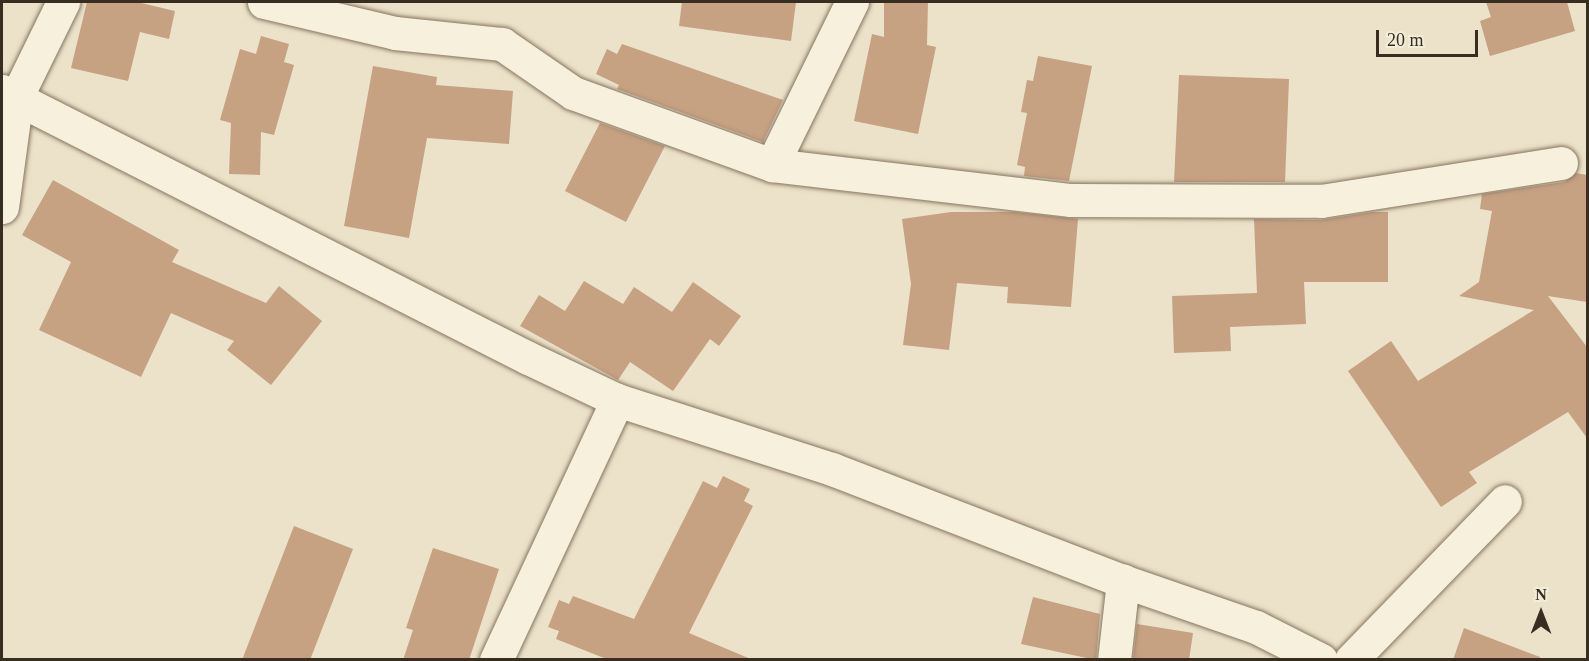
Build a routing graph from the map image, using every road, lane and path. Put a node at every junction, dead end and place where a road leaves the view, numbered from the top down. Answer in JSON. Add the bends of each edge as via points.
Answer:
{"nodes":[{"id":1,"x":63,"y":2,"type":"edge"},
{"id":2,"x":264,"y":2,"type":"edge"},
{"id":3,"x":852,"y":2,"type":"edge"},
{"id":4,"x":9,"y":94,"type":"edge"},
{"id":5,"x":1561,"y":163,"type":"dead end"},
{"id":6,"x":772,"y":165,"type":"junction"},
{"id":7,"x":2,"y":207,"type":"edge"},
{"id":8,"x":617,"y":400,"type":"junction"},
{"id":9,"x":1505,"y":501,"type":"dead end"},
{"id":10,"x":1123,"y":581,"type":"junction"},
{"id":11,"x":496,"y":660,"type":"edge"},
{"id":12,"x":1114,"y":660,"type":"edge"},
{"id":13,"x":1321,"y":660,"type":"edge"},
{"id":14,"x":1351,"y":660,"type":"edge"}],
"edges":[{"from":1,"to":4,"type":"street"},
{"from":2,"to":6,"type":"street","via":[[395,33],[502,44],[573,93]]},
{"from":3,"to":6,"type":"street"},
{"from":4,"to":7,"type":"street"},
{"from":4,"to":8,"type":"street"},
{"from":5,"to":6,"type":"street","via":[[1321,201],[1071,200]]},
{"from":8,"to":10,"type":"street","via":[[832,469]]},
{"from":8,"to":11,"type":"street"},
{"from":9,"to":14,"type":"street"},
{"from":10,"to":12,"type":"street"},
{"from":10,"to":13,"type":"street","via":[[1256,627]]}]}
